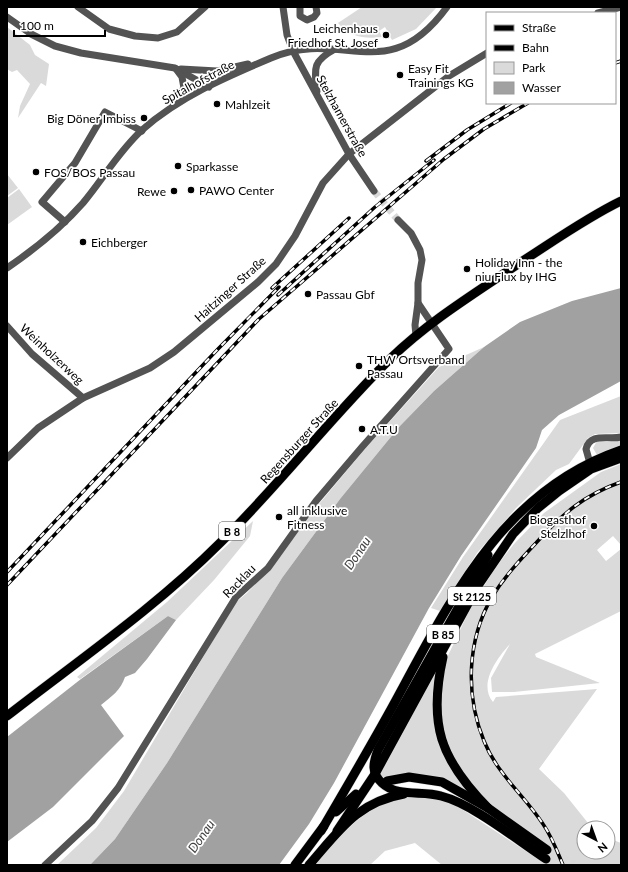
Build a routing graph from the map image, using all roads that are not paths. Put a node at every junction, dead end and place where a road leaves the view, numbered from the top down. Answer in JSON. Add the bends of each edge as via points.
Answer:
{"nodes":[{"id":1,"x":78,"y":7,"type":"edge"},
{"id":2,"x":205,"y":7,"type":"edge"},
{"id":3,"x":282,"y":7,"type":"edge"},
{"id":4,"x":300,"y":7,"type":"edge"},
{"id":5,"x":317,"y":7,"type":"edge"},
{"id":6,"x":447,"y":7,"type":"edge"},
{"id":7,"x":621,"y":7,"type":"edge"},
{"id":8,"x":602,"y":12,"type":"edge"},
{"id":9,"x":7,"y":17,"type":"edge"},
{"id":10,"x":336,"y":49,"type":"junction"},
{"id":11,"x":293,"y":51,"type":"junction"},
{"id":12,"x":486,"y":54,"type":"edge"},
{"id":13,"x":273,"y":57,"type":"junction"},
{"id":14,"x":175,"y":68,"type":"junction"},
{"id":15,"x":209,"y":87,"type":"junction"},
{"id":16,"x":318,"y":96,"type":"junction"},
{"id":17,"x":161,"y":115,"type":"junction"},
{"id":18,"x":142,"y":131,"type":"junction"},
{"id":19,"x":349,"y":154,"type":"junction"},
{"id":20,"x":374,"y":190,"type":"tunnel mouth"},
{"id":21,"x":621,"y":201,"type":"edge"},
{"id":22,"x":398,"y":220,"type":"tunnel mouth"},
{"id":23,"x":64,"y":222,"type":"junction"},
{"id":24,"x":7,"y":268,"type":"edge"},
{"id":25,"x":418,"y":303,"type":"junction"},
{"id":26,"x":433,"y":324,"type":"junction"},
{"id":27,"x":7,"y":326,"type":"edge"},
{"id":28,"x":416,"y":336,"type":"junction"},
{"id":29,"x":83,"y":398,"type":"junction"},
{"id":30,"x":621,"y":437,"type":"edge"},
{"id":31,"x":621,"y":450,"type":"edge"},
{"id":32,"x":7,"y":458,"type":"edge"},
{"id":33,"x":621,"y":458,"type":"edge"},
{"id":34,"x":590,"y":466,"type":"junction"},
{"id":35,"x":506,"y":526,"type":"junction"},
{"id":36,"x":454,"y":631,"type":"junction"},
{"id":37,"x":7,"y":716,"type":"edge"},
{"id":38,"x":375,"y":774,"type":"junction"},
{"id":39,"x":387,"y":781,"type":"dead end"},
{"id":40,"x":409,"y":793,"type":"junction"},
{"id":41,"x":356,"y":794,"type":"dead end"},
{"id":42,"x":488,"y":808,"type":"junction"},
{"id":43,"x":321,"y":831,"type":"junction"},
{"id":44,"x":337,"y":831,"type":"junction"},
{"id":45,"x":547,"y":850,"type":"tunnel mouth"},
{"id":46,"x":546,"y":859,"type":"tunnel mouth"},
{"id":47,"x":45,"y":865,"type":"edge"},
{"id":48,"x":295,"y":865,"type":"edge"},
{"id":49,"x":309,"y":865,"type":"edge"}],
"edges":[{"from":1,"to":2,"type":"street","via":[[109,29],[135,36],[158,38],[176,32]]},
{"from":3,"to":11,"type":"street","name":"Stelzhamerstraße"},
{"from":4,"to":5,"type":"street","via":[[300,16],[307,20],[314,17]]},
{"from":6,"to":10,"type":"street","name":"Spitalhofstraße","via":[[424,34],[403,47],[376,53]]},
{"from":7,"to":8,"type":"street"},
{"from":9,"to":14,"type":"street","via":[[31,34],[55,46],[81,53]]},
{"from":10,"to":11,"type":"street","name":"Spitalhofstraße"},
{"from":10,"to":16,"type":"street","via":[[322,57],[315,68]]},
{"from":11,"to":13,"type":"street","name":"Spitalhofstraße"},
{"from":11,"to":16,"type":"street","name":"Stelzhamerstraße"},
{"from":12,"to":19,"type":"street","name":"Haitzinger Straße","via":[[449,76]]},
{"from":13,"to":14,"type":"street","via":[[217,71]]},
{"from":13,"to":15,"type":"street","name":"Spitalhofstraße"},
{"from":14,"to":15,"type":"street"},
{"from":14,"to":17,"type":"street","via":[[182,77],[184,88],[178,99]]},
{"from":15,"to":17,"type":"street","name":"Spitalhofstraße"},
{"from":16,"to":19,"type":"street","name":"Stelzhamerstraße"},
{"from":17,"to":18,"type":"street","name":"Spitalhofstraße"},
{"from":18,"to":23,"type":"street","name":"Spitalhofstraße"},
{"from":18,"to":23,"type":"street","via":[[105,112],[75,163],[42,202]]},
{"from":19,"to":20,"type":"street","name":"Stelzhamerstraße"},
{"from":19,"to":29,"type":"street","name":"Haitzinger Straße","via":[[323,183],[295,236],[276,264],[258,282],[174,352],[150,368]]},
{"from":21,"to":26,"type":"main road","name":"Regensburger Straße","number":"B 8","via":[[586,219]]},
{"from":22,"to":25,"type":"street","via":[[411,233],[420,250],[422,260]]},
{"from":23,"to":24,"type":"street","name":"Spitalhofstraße"},
{"from":25,"to":26,"type":"street"},
{"from":25,"to":28,"type":"street"},
{"from":26,"to":28,"type":"main road","name":"Regensburger Straße","number":"B 8"},
{"from":26,"to":47,"type":"street","name":"Racklau","via":[[449,349],[321,495],[268,568],[236,597],[118,788],[92,821]]},
{"from":27,"to":29,"type":"street","name":"Weinholzerweg","via":[[32,354]]},
{"from":28,"to":37,"type":"main road","name":"Regensburger Straße","number":"B 8","via":[[368,382],[269,492],[196,566],[169,590]]},
{"from":29,"to":32,"type":"street","name":"Haitzinger Straße","via":[[38,428]]},
{"from":30,"to":34,"type":"street","via":[[599,437],[590,441],[586,450]]},
{"from":31,"to":34,"type":"main road"},
{"from":33,"to":34,"type":"main road"},
{"from":34,"to":35,"type":"main road","via":[[548,489]]},
{"from":34,"to":36,"type":"main road","number":"St 2125","via":[[538,508],[513,534],[477,587]]},
{"from":35,"to":38,"type":"main road","number":"B 85","via":[[378,750],[374,764]]},
{"from":35,"to":43,"type":"main road","via":[[480,556],[446,610],[362,763]]},
{"from":36,"to":38,"type":"main road"},
{"from":36,"to":42,"type":"main road","number":"B 85","via":[[443,656],[437,684],[439,728],[454,766],[466,785]]},
{"from":38,"to":40,"type":"main road","via":[[387,786]]},
{"from":38,"to":44,"type":"main road"},
{"from":39,"to":42,"type":"main road","number":"B 85","via":[[409,777],[438,781]]},
{"from":40,"to":44,"type":"main road","via":[[389,796],[368,806]]},
{"from":40,"to":46,"type":"main road","via":[[441,795],[465,805]]},
{"from":41,"to":43,"type":"main road","via":[[339,809]]},
{"from":42,"to":45,"type":"main road","number":"B 85"},
{"from":43,"to":48,"type":"main road"},
{"from":44,"to":49,"type":"main road"}]}
